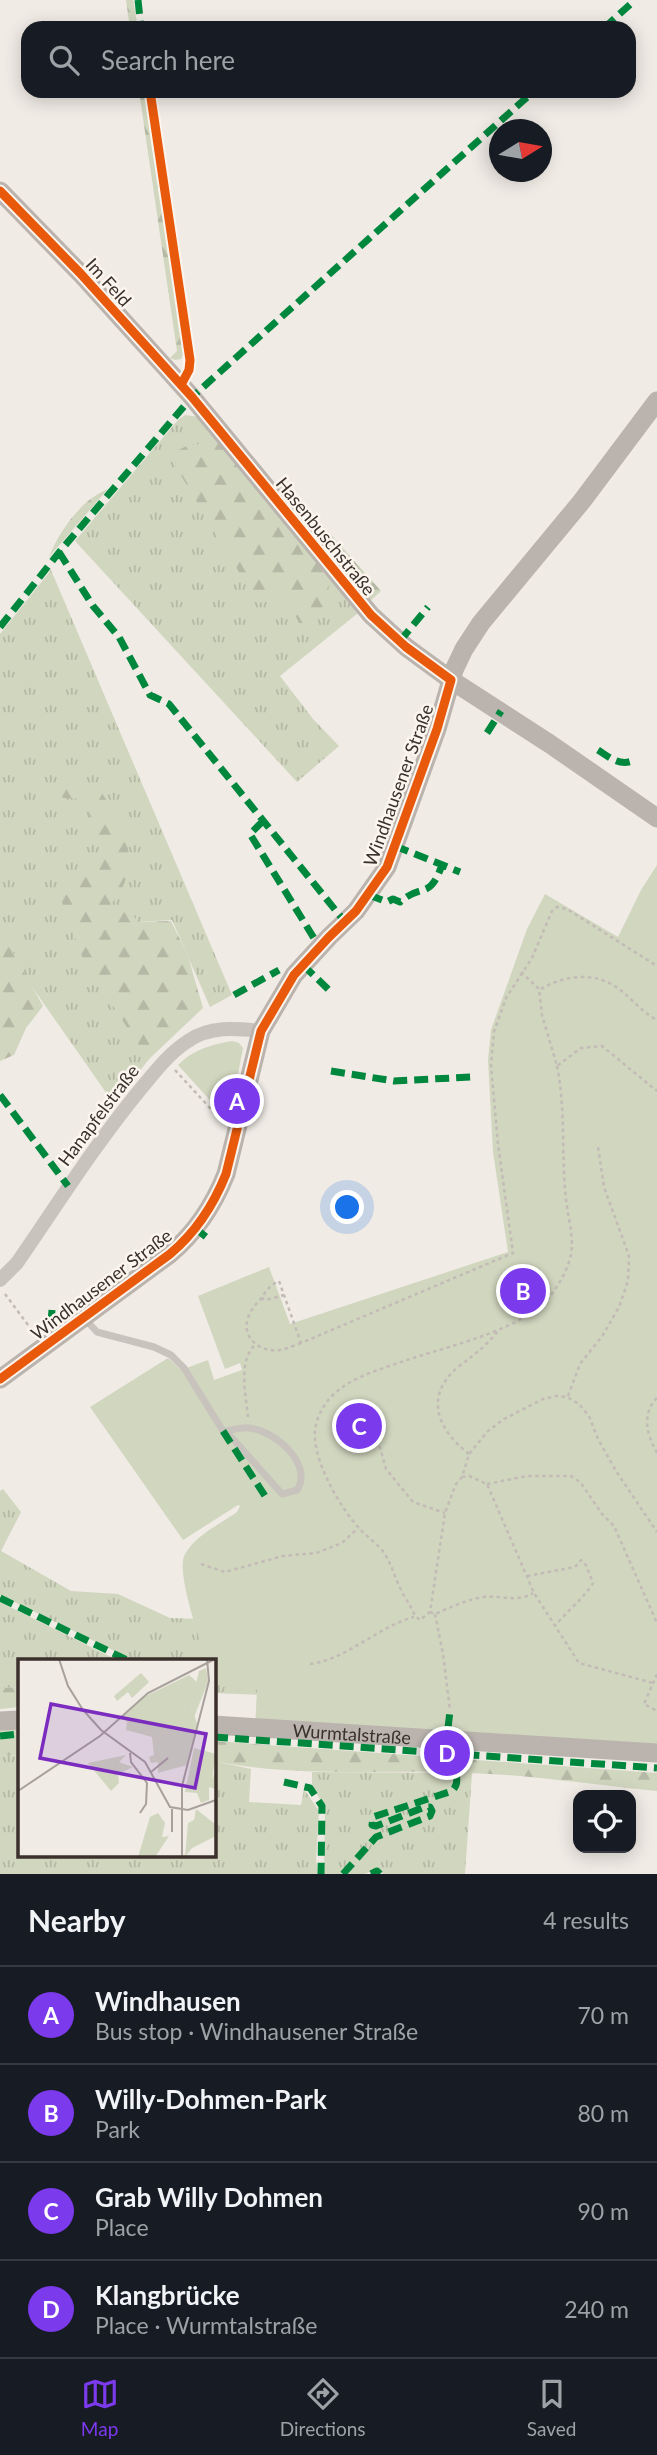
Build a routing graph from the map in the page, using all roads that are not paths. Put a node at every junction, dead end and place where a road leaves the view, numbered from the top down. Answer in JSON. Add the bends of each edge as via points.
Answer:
{"nodes":[{"id":1,"x":0,"y":191,"type":"edge"},
{"id":2,"x":192,"y":397,"type":"joint"},
{"id":3,"x":657,"y":401,"type":"edge"},
{"id":4,"x":451,"y":680,"type":"junction"},
{"id":5,"x":657,"y":818,"type":"edge"},
{"id":6,"x":261,"y":1031,"type":"junction"},
{"id":7,"x":0,"y":1280,"type":"edge"},
{"id":8,"x":85,"y":1318,"type":"junction"},
{"id":9,"x":0,"y":1379,"type":"edge"},
{"id":10,"x":226,"y":1431,"type":"junction"},
{"id":11,"x":18,"y":1720,"type":"edge"},
{"id":12,"x":0,"y":1721,"type":"edge"},
{"id":13,"x":215,"y":1725,"type":"edge"},
{"id":14,"x":657,"y":1753,"type":"edge"}],
"edges":[{"from":1,"to":2,"type":"street","name":"Im Feld"},
{"from":2,"to":4,"type":"street","name":"Hasenbuschstraße","via":[[371,615]]},
{"from":3,"to":4,"type":"street","name":"Windhausener Straße","via":[[481,623]]},
{"from":4,"to":5,"type":"street","name":"Hasenbuschstraße"},
{"from":4,"to":6,"type":"street","name":"Windhausener Straße","via":[[387,867],[356,911],[295,975]]},
{"from":6,"to":7,"type":"street","name":"Hanapfelstraße","via":[[234,1028],[204,1033],[165,1060],[110,1127],[17,1263]]},
{"from":6,"to":8,"type":"street","name":"Windhausener Straße","via":[[220,1188],[190,1235]]},
{"from":8,"to":9,"type":"street","name":"Windhausener Straße"},
{"from":8,"to":10,"type":"lane","via":[[97,1332],[171,1355]]},
{"from":10,"to":10,"type":"lane","via":[[282,1494],[297,1490],[303,1482],[301,1467],[274,1438],[248,1428]]},
{"from":11,"to":12,"type":"street"},
{"from":13,"to":14,"type":"street","name":"Wurmtalstraße"}]}
